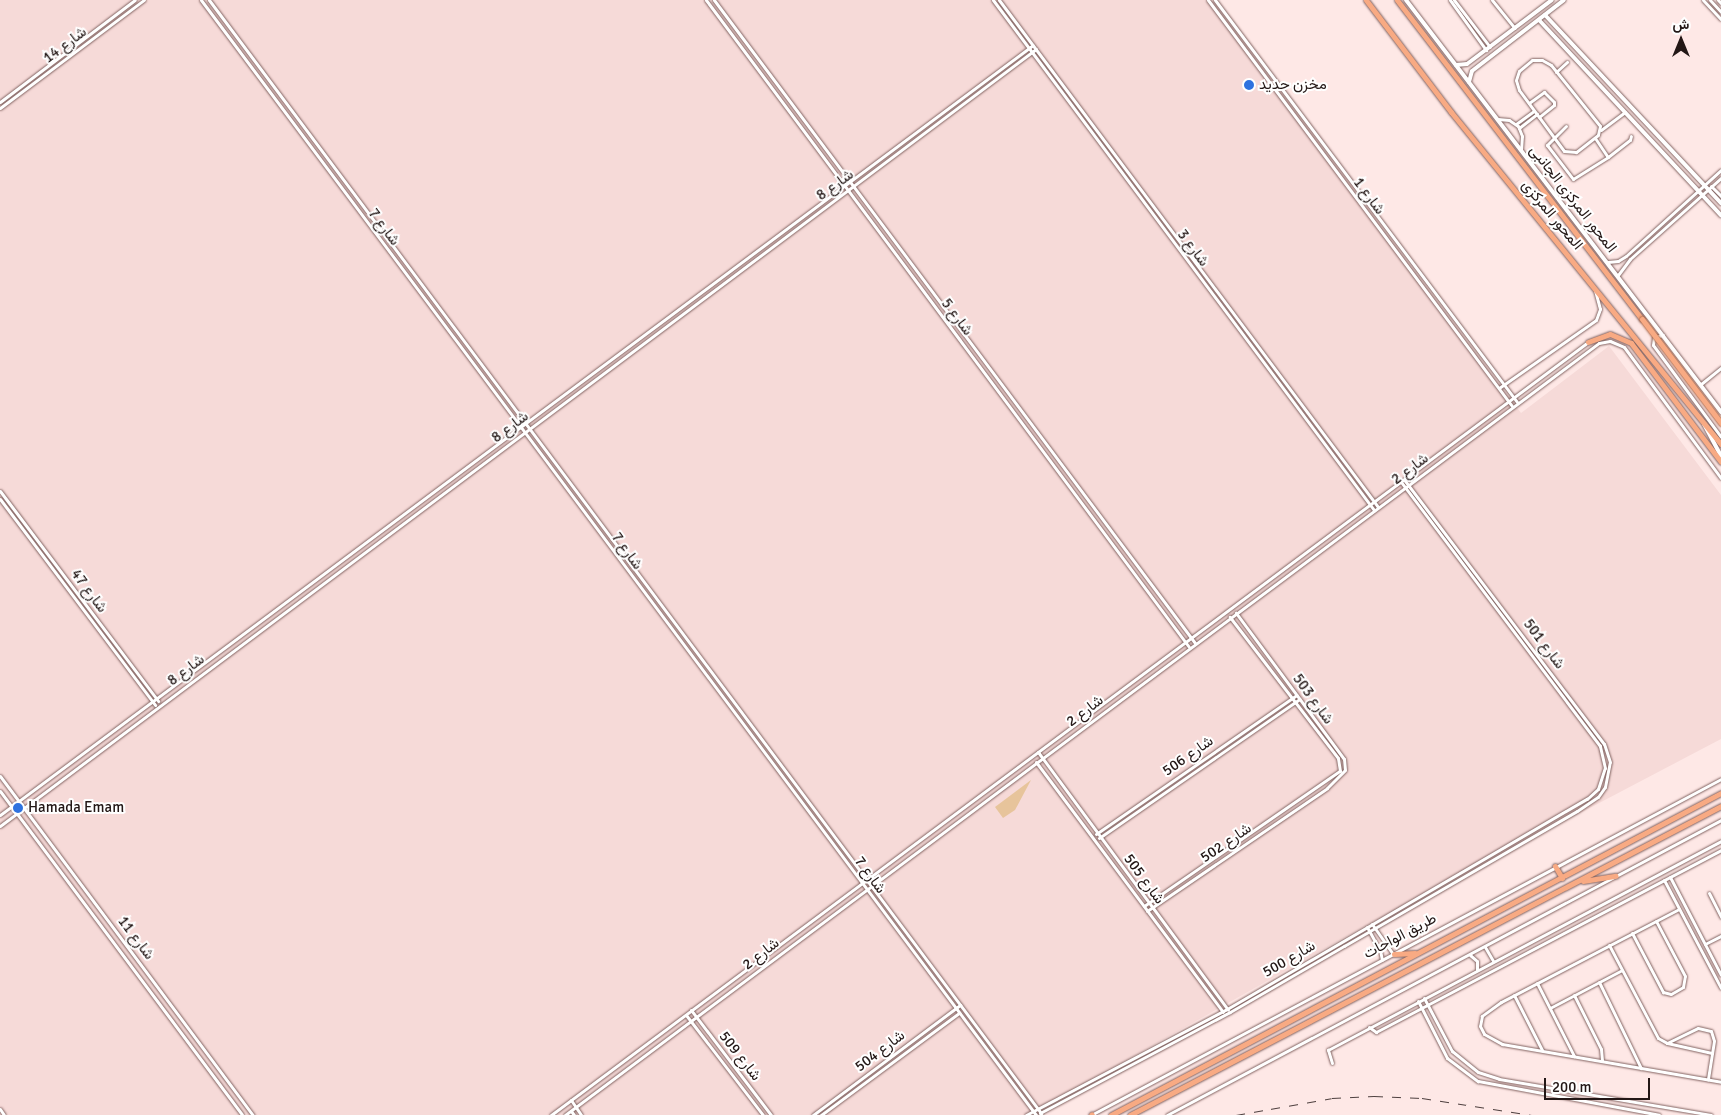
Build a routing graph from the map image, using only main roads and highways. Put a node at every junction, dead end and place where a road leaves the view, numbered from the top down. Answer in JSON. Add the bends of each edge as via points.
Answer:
{"nodes":[{"id":1,"x":1366,"y":0,"type":"edge"},
{"id":2,"x":1397,"y":0,"type":"edge"},
{"id":3,"x":1588,"y":342,"type":"road end"},
{"id":4,"x":1721,"y":423,"type":"edge"},
{"id":5,"x":1721,"y":444,"type":"edge"},
{"id":6,"x":1719,"y":456,"type":"edge"},
{"id":7,"x":1721,"y":462,"type":"edge"},
{"id":8,"x":1721,"y":793,"type":"edge"},
{"id":9,"x":1721,"y":806,"type":"edge"},
{"id":10,"x":1555,"y":866,"type":"road end"},
{"id":11,"x":1616,"y":876,"type":"road end"},
{"id":12,"x":1562,"y":878,"type":"junction"},
{"id":13,"x":1577,"y":882,"type":"junction"},
{"id":14,"x":1418,"y":953,"type":"junction"},
{"id":15,"x":1394,"y":954,"type":"road end"},
{"id":16,"x":1111,"y":1115,"type":"edge"},
{"id":17,"x":1130,"y":1115,"type":"edge"}],
"edges":[{"from":1,"to":5,"type":"highway","name":"المحور المركزى","via":[[1451,112]]},
{"from":2,"to":4,"type":"highway","name":"المحور المركزى","bridge":true},
{"from":3,"to":6,"type":"highway","via":[[1610,334],[1631,343]]},
{"from":6,"to":7,"type":"highway"},
{"from":8,"to":12,"type":"highway","name":"طريق الواحات"},
{"from":9,"to":13,"type":"highway"},
{"from":10,"to":12,"type":"highway"},
{"from":11,"to":13,"type":"highway"},
{"from":12,"to":14,"type":"highway","name":"طريق الواحات"},
{"from":13,"to":17,"type":"highway"},
{"from":14,"to":15,"type":"highway"},
{"from":14,"to":16,"type":"highway","name":"طريق الواحات"}]}
